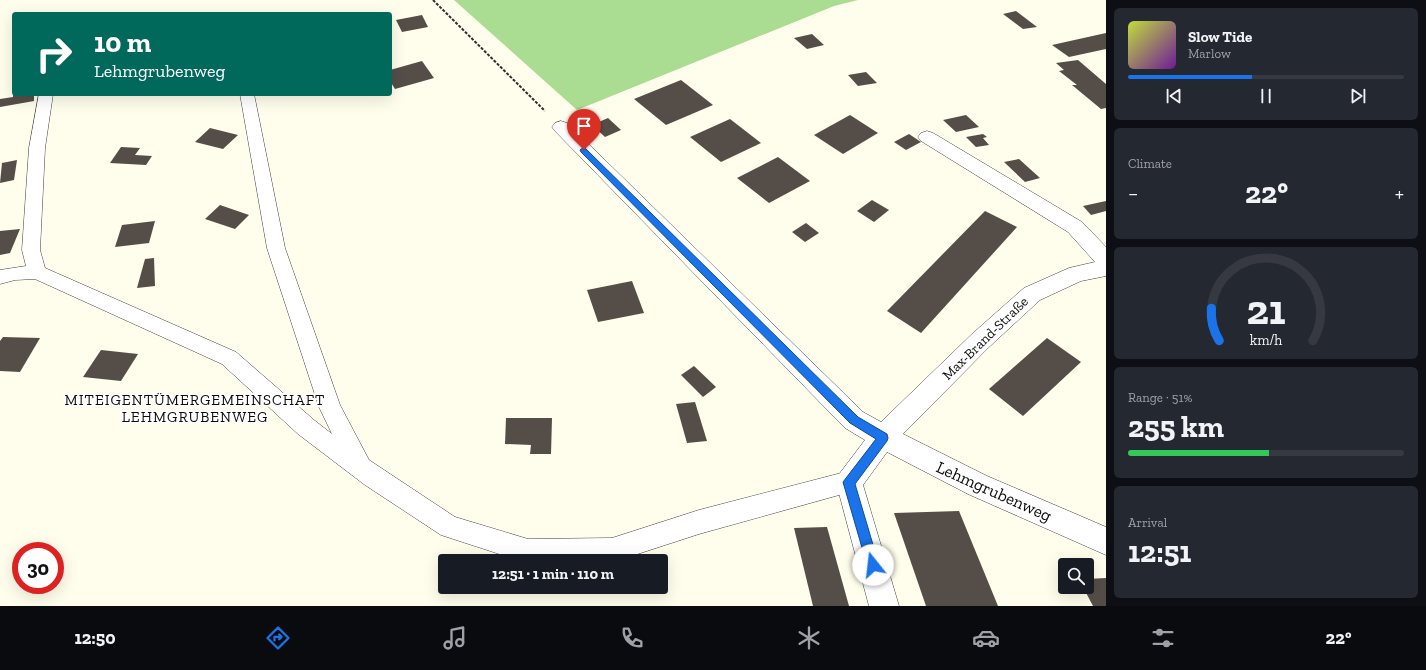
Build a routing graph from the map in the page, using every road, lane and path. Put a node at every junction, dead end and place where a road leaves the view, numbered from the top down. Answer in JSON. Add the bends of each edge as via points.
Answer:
{"nodes":[{"id":1,"x":433,"y":0,"type":"edge"},
{"id":2,"x":46,"y":96,"type":"edge"},
{"id":3,"x":247,"y":96,"type":"edge"},
{"id":4,"x":561,"y":127,"type":"joint"},
{"id":5,"x":927,"y":137,"type":"dead end"},
{"id":6,"x":1106,"y":260,"type":"edge"},
{"id":7,"x":1106,"y":268,"type":"edge"},
{"id":8,"x":37,"y":272,"type":"junction"},
{"id":9,"x":0,"y":277,"type":"edge"},
{"id":10,"x":883,"y":438,"type":"junction"},
{"id":11,"x":362,"y":469,"type":"junction"},
{"id":12,"x":849,"y":482,"type":"junction"},
{"id":13,"x":1106,"y":541,"type":"edge"},
{"id":14,"x":884,"y":606,"type":"edge"}],
"edges":[{"from":1,"to":4,"type":"path"},
{"from":2,"to":8,"type":"lane","via":[[37,148],[30,250]]},
{"from":3,"to":11,"type":"lane","via":[[276,248],[330,407]]},
{"from":4,"to":10,"type":"street","name":"Lehmgrubenweg","via":[[854,420]]},
{"from":5,"to":6,"type":"street","via":[[1075,227]]},
{"from":7,"to":10,"type":"street","name":"Max-Brand-Straße","via":[[1077,274],[1032,294],[975,346]]},
{"from":8,"to":9,"type":"lane"},
{"from":8,"to":11,"type":"lane","via":[[229,358],[306,427]]},
{"from":10,"to":12,"type":"street"},
{"from":10,"to":13,"type":"street","name":"Lehmgrubenweg","via":[[966,480]]},
{"from":11,"to":12,"type":"lane","via":[[449,527],[528,550],[612,550],[699,522]]},
{"from":12,"to":14,"type":"street"}]}
